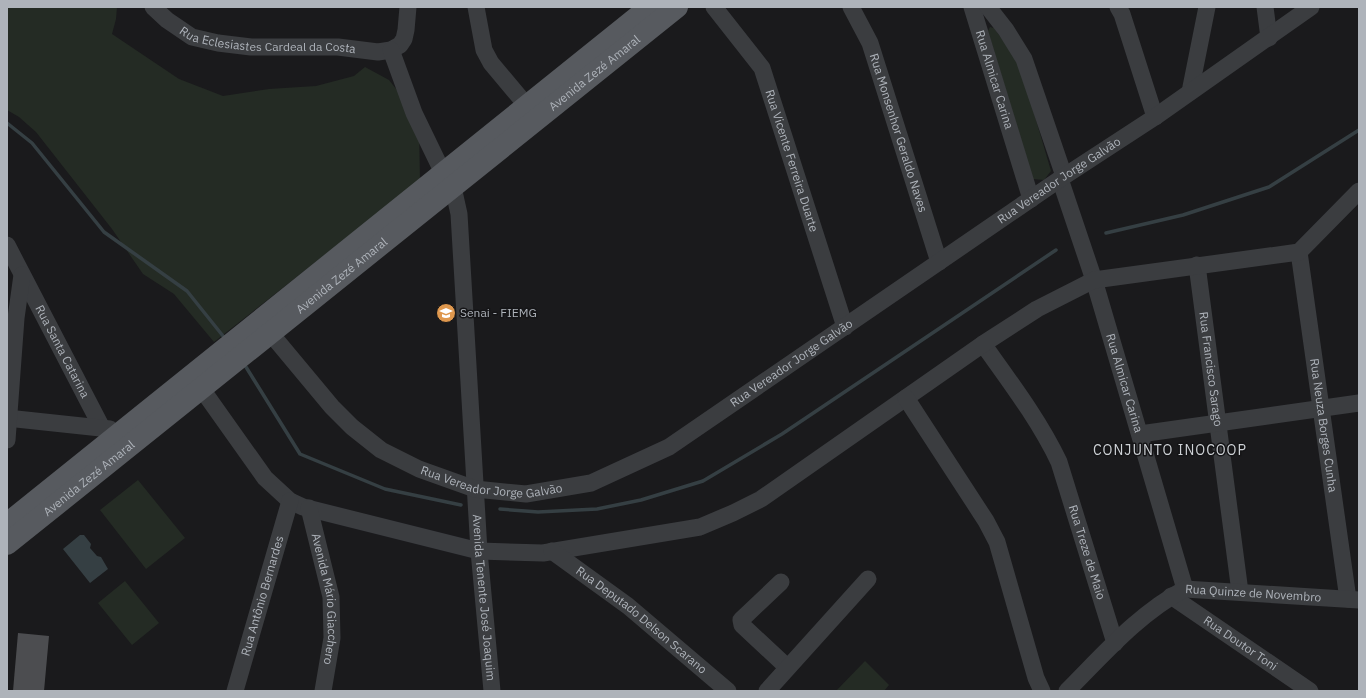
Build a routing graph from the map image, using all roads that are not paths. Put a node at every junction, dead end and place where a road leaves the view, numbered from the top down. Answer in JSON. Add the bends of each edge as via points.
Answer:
{"nodes":[{"id":1,"x":154,"y":7,"type":"edge"},
{"id":2,"x":408,"y":7,"type":"edge"},
{"id":3,"x":476,"y":7,"type":"edge"},
{"id":4,"x":650,"y":7,"type":"edge"},
{"id":5,"x":677,"y":7,"type":"edge"},
{"id":6,"x":714,"y":7,"type":"edge"},
{"id":7,"x":852,"y":7,"type":"edge"},
{"id":8,"x":972,"y":7,"type":"edge"},
{"id":9,"x":988,"y":7,"type":"edge"},
{"id":10,"x":1118,"y":7,"type":"edge"},
{"id":11,"x":1206,"y":7,"type":"edge"},
{"id":12,"x":1265,"y":7,"type":"edge"},
{"id":13,"x":1311,"y":7,"type":"edge"},
{"id":14,"x":1269,"y":38,"type":"junction"},
{"id":15,"x":391,"y":50,"type":"junction"},
{"id":16,"x":1190,"y":92,"type":"junction"},
{"id":17,"x":529,"y":114,"type":"junction"},
{"id":18,"x":1154,"y":117,"type":"junction"},
{"id":19,"x":1062,"y":178,"type":"junction"},
{"id":20,"x":448,"y":180,"type":"junction"},
{"id":21,"x":1359,"y":191,"type":"edge"},
{"id":22,"x":1031,"y":199,"type":"junction"},
{"id":23,"x":7,"y":245,"type":"edge"},
{"id":24,"x":1299,"y":252,"type":"junction"},
{"id":25,"x":939,"y":262,"type":"junction"},
{"id":26,"x":1197,"y":265,"type":"junction"},
{"id":27,"x":22,"y":275,"type":"junction"},
{"id":28,"x":1094,"y":280,"type":"junction"},
{"id":29,"x":12,"y":317,"type":"edge"},
{"id":30,"x":45,"y":319,"type":"junction"},
{"id":31,"x":265,"y":327,"type":"junction"},
{"id":32,"x":845,"y":327,"type":"junction"},
{"id":33,"x":983,"y":344,"type":"junction"},
{"id":34,"x":197,"y":381,"type":"junction"},
{"id":35,"x":906,"y":398,"type":"junction"},
{"id":36,"x":1359,"y":403,"type":"edge"},
{"id":37,"x":1322,"y":408,"type":"junction"},
{"id":38,"x":8,"y":418,"type":"edge"},
{"id":39,"x":1217,"y":423,"type":"junction"},
{"id":40,"x":112,"y":430,"type":"junction"},
{"id":41,"x":1140,"y":434,"type":"junction"},
{"id":42,"x":7,"y":440,"type":"edge"},
{"id":43,"x":475,"y":489,"type":"junction"},
{"id":44,"x":290,"y":501,"type":"junction"},
{"id":45,"x":309,"y":508,"type":"junction"},
{"id":46,"x":7,"y":524,"type":"edge"},
{"id":47,"x":7,"y":544,"type":"edge"},
{"id":48,"x":479,"y":551,"type":"junction"},
{"id":49,"x":552,"y":551,"type":"junction"},
{"id":50,"x":868,"y":579,"type":"dead end"},
{"id":51,"x":781,"y":582,"type":"dead end"},
{"id":52,"x":1178,"y":592,"type":"junction"},
{"id":53,"x":1240,"y":592,"type":"junction"},
{"id":54,"x":1354,"y":599,"type":"edge"},
{"id":55,"x":1114,"y":643,"type":"junction"},
{"id":56,"x":788,"y":667,"type":"junction"},
{"id":57,"x":235,"y":691,"type":"edge"},
{"id":58,"x":323,"y":691,"type":"edge"},
{"id":59,"x":492,"y":691,"type":"edge"},
{"id":60,"x":728,"y":691,"type":"edge"},
{"id":61,"x":767,"y":691,"type":"edge"},
{"id":62,"x":1042,"y":691,"type":"edge"},
{"id":63,"x":1067,"y":691,"type":"edge"},
{"id":64,"x":1310,"y":691,"type":"edge"}],
"edges":[{"from":1,"to":15,"type":"street","name":"Rua Eclesiastes Cardeal da Costa","via":[[167,20],[192,36],[218,43],[251,47],[338,47],[378,52]]},
{"from":2,"to":15,"type":"street","via":[[404,39]]},
{"from":3,"to":17,"type":"street","via":[[484,50]]},
{"from":4,"to":17,"type":"main road","name":"Avenida Zezé Amaral"},
{"from":5,"to":17,"type":"main road","name":"Avenida Zezé Amaral"},
{"from":6,"to":32,"type":"street","name":"Rua Vicente Ferreira Duarte","via":[[762,68]]},
{"from":7,"to":25,"type":"street","name":"Rua Monsenhor Geraldo Naves","via":[[870,43]]},
{"from":8,"to":22,"type":"street","name":"Rua Almicar Carina"},
{"from":9,"to":19,"type":"street","name":"Rua Almicar Carina","via":[[1024,59]]},
{"from":10,"to":18,"type":"street"},
{"from":11,"to":16,"type":"street"},
{"from":12,"to":14,"type":"street"},
{"from":13,"to":14,"type":"street","name":"Rua Vereador Jorge Galvão"},
{"from":14,"to":16,"type":"street","name":"Rua Vereador Jorge Galvão"},
{"from":15,"to":20,"type":"street","name":"Avenida Tenente José Joaquim","via":[[414,113]]},
{"from":16,"to":18,"type":"street","name":"Rua Vereador Jorge Galvão"},
{"from":17,"to":20,"type":"main road","name":"Avenida Zezé Amaral"},
{"from":18,"to":19,"type":"street","name":"Rua Vereador Jorge Galvão"},
{"from":19,"to":22,"type":"street","name":"Rua Vereador Jorge Galvão"},
{"from":19,"to":28,"type":"street","name":"Rua Almicar Carina"},
{"from":20,"to":31,"type":"main road","name":"Avenida Zezé Amaral"},
{"from":20,"to":43,"type":"street","name":"Avenida Tenente José Joaquim","via":[[459,214]]},
{"from":21,"to":24,"type":"street"},
{"from":22,"to":25,"type":"street","name":"Rua Vereador Jorge Galvão"},
{"from":23,"to":27,"type":"street","name":"Rua Santa Catarina"},
{"from":24,"to":26,"type":"street"},
{"from":24,"to":37,"type":"street","name":"Rua Neuza Borges Cunha"},
{"from":25,"to":32,"type":"street","name":"Rua Vereador Jorge Galvão"},
{"from":26,"to":28,"type":"street"},
{"from":26,"to":39,"type":"street","name":"Rua Francisco Sarago"},
{"from":27,"to":29,"type":"street","name":"Rua Santa Catarina"},
{"from":27,"to":30,"type":"street","name":"Rua Santa Catarina"},
{"from":28,"to":33,"type":"street","via":[[1036,309]]},
{"from":28,"to":41,"type":"street","name":"Rua Almicar Carina"},
{"from":29,"to":30,"type":"street"},
{"from":29,"to":38,"type":"street","name":"Rua Santa Catarina"},
{"from":30,"to":40,"type":"street","name":"Rua Santa Catarina"},
{"from":31,"to":34,"type":"main road","name":"Avenida Zezé Amaral"},
{"from":31,"to":43,"type":"street","name":"Rua Vereador Jorge Galvão","via":[[332,408],[352,427],[382,450],[419,469]]},
{"from":32,"to":43,"type":"street","name":"Rua Vereador Jorge Galvão","via":[[669,447],[591,483],[526,494]]},
{"from":33,"to":35,"type":"street"},
{"from":33,"to":55,"type":"street","name":"Rua Treze de Maio","via":[[1050,442],[1059,462]]},
{"from":34,"to":40,"type":"main road","name":"Avenida Zezé Amaral"},
{"from":34,"to":44,"type":"street","via":[[265,478]]},
{"from":34,"to":47,"type":"main road","name":"Avenida Zezé Amaral"},
{"from":35,"to":49,"type":"street","via":[[761,499],[733,513],[700,527]]},
{"from":35,"to":62,"type":"street","via":[[997,542]]},
{"from":36,"to":37,"type":"street"},
{"from":37,"to":39,"type":"street"},
{"from":37,"to":54,"type":"street","name":"Rua Neuza Borges Cunha"},
{"from":38,"to":40,"type":"street"},
{"from":38,"to":42,"type":"street","name":"Rua Santa Catarina"},
{"from":39,"to":41,"type":"street"},
{"from":39,"to":53,"type":"street","name":"Rua Francisco Sarago"},
{"from":40,"to":46,"type":"main road","name":"Avenida Zezé Amaral"},
{"from":41,"to":52,"type":"street","name":"Rua Almicar Carina"},
{"from":43,"to":48,"type":"street","name":"Avenida Tenente José Joaquim"},
{"from":44,"to":45,"type":"street"},
{"from":44,"to":57,"type":"street","name":"Rua Antônio Bernardes"},
{"from":45,"to":48,"type":"street"},
{"from":45,"to":58,"type":"street","name":"Avenida Mário Giacchero","via":[[331,598],[332,638]]},
{"from":48,"to":49,"type":"street"},
{"from":48,"to":59,"type":"street","name":"Avenida Tenente José Joaquim"},
{"from":49,"to":60,"type":"street","name":"Rua Deputado Delson Scarano","via":[[628,606]]},
{"from":50,"to":56,"type":"street"},
{"from":51,"to":56,"type":"street","via":[[741,620],[742,625]]},
{"from":52,"to":53,"type":"street","name":"Rua Quinze de Novembro"},
{"from":52,"to":55,"type":"street","name":"Rua Quinze de Novembro"},
{"from":52,"to":64,"type":"street","name":"Rua Doutor Toni"},
{"from":53,"to":54,"type":"street","name":"Rua Quinze de Novembro"},
{"from":55,"to":63,"type":"street","name":"Rua Quinze de Novembro"},
{"from":56,"to":61,"type":"street"}]}
